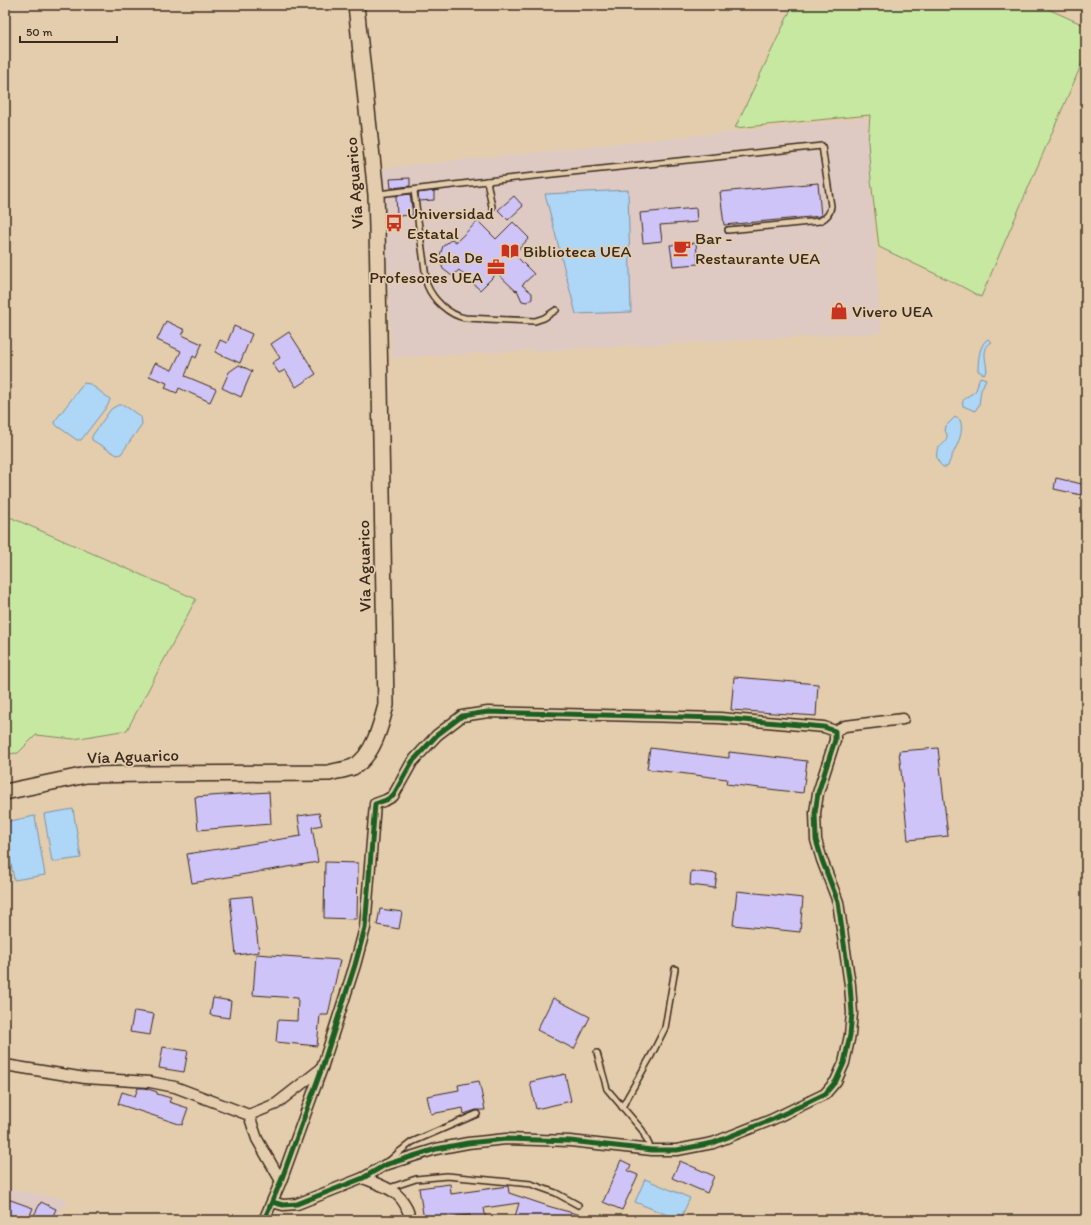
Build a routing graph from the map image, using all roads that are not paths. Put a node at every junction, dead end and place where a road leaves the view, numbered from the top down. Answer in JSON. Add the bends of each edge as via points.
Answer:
{"nodes":[{"id":1,"x":356,"y":5,"type":"edge"},
{"id":2,"x":487,"y":181,"type":"junction"},
{"id":3,"x":414,"y":191,"type":"junction"},
{"id":4,"x":376,"y":195,"type":"junction"},
{"id":5,"x":492,"y":207,"type":"dead end"},
{"id":6,"x":728,"y":230,"type":"dead end"},
{"id":7,"x":556,"y":310,"type":"dead end"},
{"id":8,"x":903,"y":719,"type":"dead end"},
{"id":9,"x":835,"y":731,"type":"junction"},
{"id":10,"x":5,"y":792,"type":"edge"},
{"id":11,"x":675,"y":969,"type":"dead end"},
{"id":12,"x":597,"y":1053,"type":"dead end"},
{"id":13,"x":5,"y":1066,"type":"edge"},
{"id":14,"x":322,"y":1068,"type":"junction"},
{"id":15,"x":622,"y":1107,"type":"junction"},
{"id":16,"x":477,"y":1114,"type":"dead end"},
{"id":17,"x":249,"y":1116,"type":"junction"},
{"id":18,"x":652,"y":1150,"type":"junction"},
{"id":19,"x":385,"y":1165,"type":"junction"},
{"id":20,"x":364,"y":1178,"type":"junction"},
{"id":21,"x":281,"y":1181,"type":"junction"},
{"id":22,"x":389,"y":1188,"type":"junction"},
{"id":23,"x":272,"y":1202,"type":"junction"},
{"id":24,"x":578,"y":1204,"type":"dead end"},
{"id":25,"x":264,"y":1220,"type":"edge"},
{"id":26,"x":410,"y":1220,"type":"edge"}],
"edges":[{"from":1,"to":4,"type":"street","name":"Vía Aguarico"},
{"from":2,"to":3,"type":"lane"},
{"from":2,"to":5,"type":"lane"},
{"from":2,"to":6,"type":"lane","via":[[822,146],[831,206],[825,218],[820,221]]},
{"from":3,"to":4,"type":"lane"},
{"from":3,"to":7,"type":"lane","via":[[427,285],[431,294],[452,313],[465,318],[535,321]]},
{"from":4,"to":10,"type":"street","name":"Vía Aguarico","via":[[386,705],[379,730],[368,753],[354,766],[329,773],[86,775]]},
{"from":8,"to":9,"type":"street","via":[[845,726]]},
{"from":9,"to":14,"type":"street","via":[[720,718],[488,712],[462,716],[437,734],[412,762],[393,796],[375,804],[365,928]]},
{"from":9,"to":18,"type":"street","via":[[835,740],[818,793],[815,813],[816,840],[838,902],[850,985],[852,1013],[844,1063],[836,1081],[824,1094],[771,1120],[713,1143],[677,1150]]},
{"from":11,"to":15,"type":"lane","via":[[665,1028]]},
{"from":12,"to":15,"type":"lane","via":[[607,1089]]},
{"from":13,"to":17,"type":"street","via":[[85,1078],[150,1082],[175,1087]]},
{"from":14,"to":17,"type":"street","via":[[276,1104]]},
{"from":14,"to":21,"type":"street"},
{"from":15,"to":18,"type":"lane","via":[[642,1130]]},
{"from":16,"to":19,"type":"lane","via":[[412,1142]]},
{"from":17,"to":21,"type":"street","via":[[257,1139]]},
{"from":18,"to":19,"type":"street","via":[[570,1141],[506,1139],[436,1149]]},
{"from":19,"to":20,"type":"street"},
{"from":20,"to":22,"type":"street"},
{"from":20,"to":23,"type":"street","via":[[297,1204],[283,1205]]},
{"from":21,"to":23,"type":"street"},
{"from":22,"to":24,"type":"lane","via":[[416,1179],[447,1176],[531,1184]]},
{"from":22,"to":26,"type":"street","via":[[405,1202]]},
{"from":23,"to":25,"type":"street"}]}
